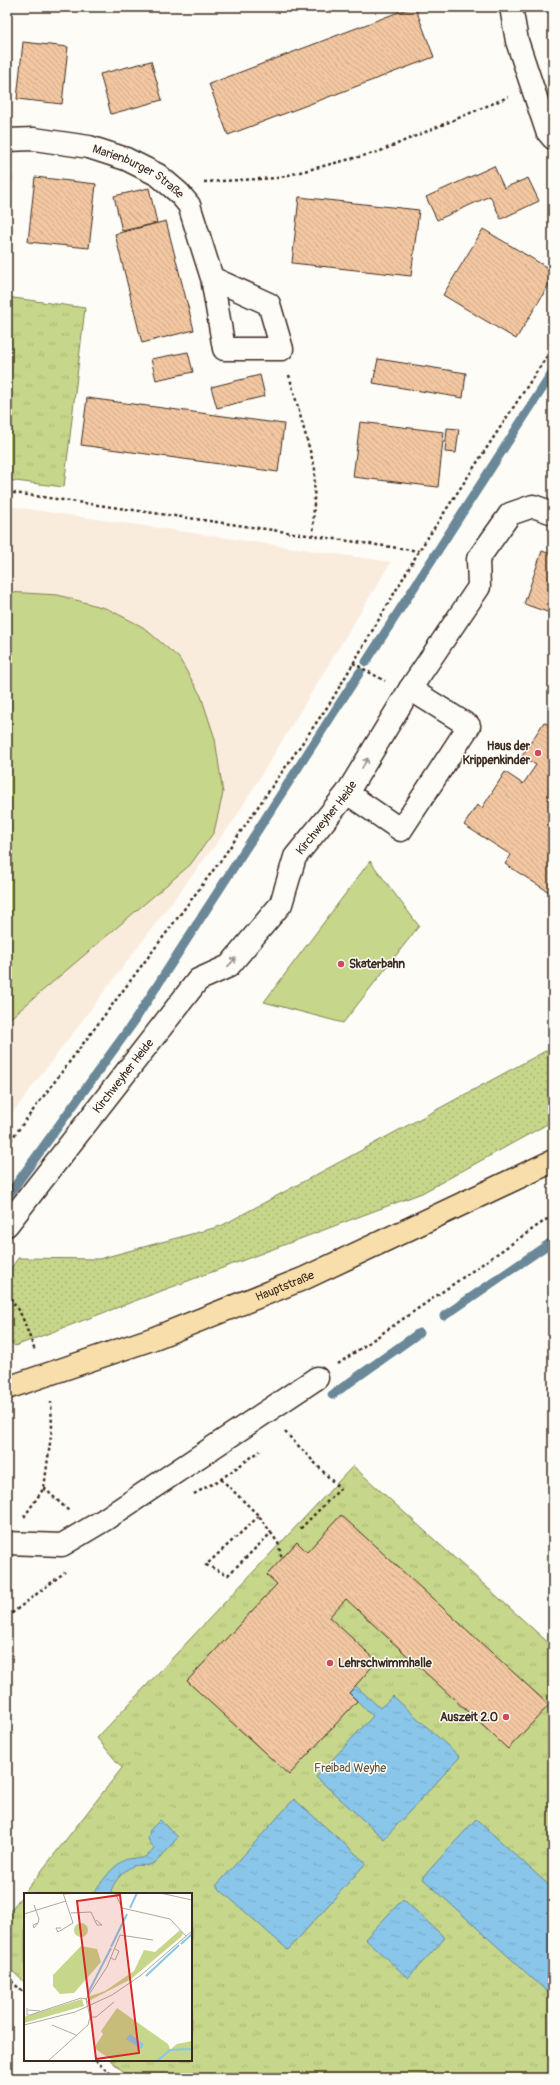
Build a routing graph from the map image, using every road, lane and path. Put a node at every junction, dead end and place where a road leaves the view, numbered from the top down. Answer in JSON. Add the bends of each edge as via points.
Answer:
{"nodes":[{"id":1,"x":511,"y":7,"type":"edge"},
{"id":2,"x":533,"y":87,"type":"junction"},
{"id":3,"x":553,"y":138,"type":"edge"},
{"id":4,"x":7,"y":140,"type":"edge"},
{"id":5,"x":167,"y":184,"type":"junction"},
{"id":6,"x":212,"y":278,"type":"junction"},
{"id":7,"x":553,"y":347,"type":"edge"},
{"id":8,"x":282,"y":349,"type":"junction"},
{"id":9,"x":7,"y":492,"type":"edge"},
{"id":10,"x":553,"y":513,"type":"edge"},
{"id":11,"x":313,"y":536,"type":"junction"},
{"id":12,"x":419,"y":551,"type":"junction"},
{"id":13,"x":353,"y":663,"type":"junction"},
{"id":14,"x":408,"y":691,"type":"junction"},
{"id":15,"x":347,"y":794,"type":"junction"},
{"id":16,"x":7,"y":1145,"type":"edge"},
{"id":17,"x":553,"y":1161,"type":"edge"},
{"id":18,"x":553,"y":1215,"type":"edge"},
{"id":19,"x":7,"y":1225,"type":"edge"},
{"id":20,"x":7,"y":1293,"type":"edge"},
{"id":21,"x":43,"y":1376,"type":"junction"},
{"id":22,"x":317,"y":1378,"type":"joint"},
{"id":23,"x":7,"y":1388,"type":"edge"},
{"id":24,"x":285,"y":1432,"type":"dead end"},
{"id":25,"x":221,"y":1479,"type":"dead end"},
{"id":26,"x":259,"y":1516,"type":"junction"},
{"id":27,"x":300,"y":1529,"type":"dead end"},
{"id":28,"x":271,"y":1533,"type":"junction"},
{"id":29,"x":9,"y":1544,"type":"edge"},
{"id":30,"x":282,"y":1559,"type":"dead end"},
{"id":31,"x":7,"y":1977,"type":"edge"},
{"id":32,"x":24,"y":1993,"type":"edge"},
{"id":33,"x":96,"y":2061,"type":"edge"},
{"id":34,"x":115,"y":2078,"type":"edge"}],
"edges":[{"from":1,"to":2,"type":"street","via":[[517,41]]},
{"from":2,"to":3,"type":"street","via":[[548,131]]},
{"from":2,"to":5,"type":"path","via":[[378,152],[277,178]]},
{"from":4,"to":5,"type":"street","name":"Marienburger Straße","via":[[34,139],[89,147],[126,159],[158,175]]},
{"from":5,"to":6,"type":"street","name":"Marienburger Straße","via":[[189,205]]},
{"from":6,"to":8,"type":"street","via":[[269,304]]},
{"from":6,"to":8,"type":"street","name":"Marienburger Straße","via":[[224,349]]},
{"from":7,"to":12,"type":"path"},
{"from":8,"to":11,"type":"path","via":[[315,469]]},
{"from":9,"to":11,"type":"path"},
{"from":10,"to":14,"type":"street","name":"Kirchweyher Heide","via":[[533,506],[510,514],[478,559],[480,588]]},
{"from":11,"to":12,"type":"path"},
{"from":12,"to":13,"type":"path"},
{"from":13,"to":14,"type":"path"},
{"from":13,"to":16,"type":"path","via":[[330,703],[221,860]]},
{"from":15,"to":14,"type":"street","name":"Kirchweyher Heide","one_way":true},
{"from":14,"to":15,"type":"street","via":[[469,726],[401,830]]},
{"from":19,"to":15,"type":"street","name":"Kirchweyher Heide","one_way":true,"via":[[198,980],[229,966],[281,904],[295,857]]},
{"from":17,"to":21,"type":"main road","name":"Hauptstraße","via":[[305,1278],[152,1339]]},
{"from":18,"to":22,"type":"path"},
{"from":20,"to":21,"type":"path","via":[[22,1316]]},
{"from":21,"to":23,"type":"main road","name":"Hauptstraße"},
{"from":21,"to":29,"type":"path","via":[[51,1402],[52,1428],[44,1488],[22,1519]]},
{"from":22,"to":29,"type":"street","via":[[104,1520],[62,1545]]},
{"from":24,"to":27,"type":"path","via":[[340,1489]]},
{"from":25,"to":26,"type":"path"},
{"from":26,"to":28,"type":"path"},
{"from":26,"to":28,"type":"path","via":[[206,1565],[228,1575]]},
{"from":28,"to":30,"type":"path","via":[[278,1543]]},
{"from":31,"to":32,"type":"path"},
{"from":33,"to":34,"type":"path"}]}
